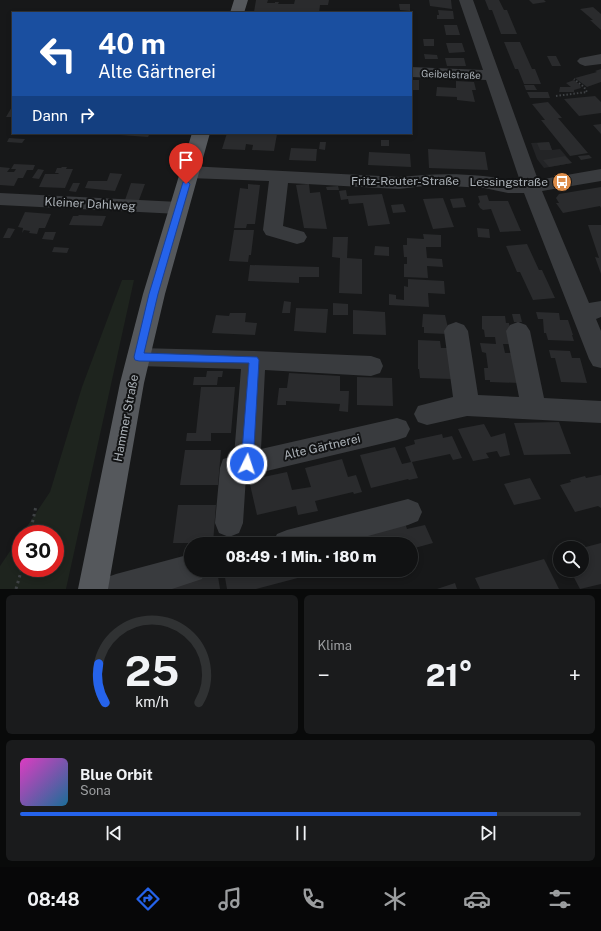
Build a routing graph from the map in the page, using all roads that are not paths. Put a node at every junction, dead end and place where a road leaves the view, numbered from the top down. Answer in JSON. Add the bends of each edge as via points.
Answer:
{"nodes":[{"id":1,"x":241,"y":0,"type":"edge"},
{"id":2,"x":466,"y":0,"type":"edge"},
{"id":3,"x":237,"y":12,"type":"edge"},
{"id":4,"x":601,"y":59,"type":"edge"},
{"id":5,"x":585,"y":61,"type":"dead end"},
{"id":6,"x":412,"y":72,"type":"edge"},
{"id":7,"x":491,"y":75,"type":"junction"},
{"id":8,"x":201,"y":134,"type":"edge"},
{"id":9,"x":189,"y":172,"type":"junction"},
{"id":10,"x":601,"y":175,"type":"edge"},
{"id":11,"x":279,"y":177,"type":"junction"},
{"id":12,"x":531,"y":187,"type":"junction"},
{"id":13,"x":0,"y":199,"type":"edge"},
{"id":14,"x":179,"y":208,"type":"junction"},
{"id":15,"x":297,"y":237,"type":"dead end"},
{"id":16,"x":592,"y":311,"type":"edge"},
{"id":17,"x":456,"y":331,"type":"dead end"},
{"id":18,"x":518,"y":331,"type":"dead end"},
{"id":19,"x":139,"y":357,"type":"junction"},
{"id":20,"x":601,"y":359,"type":"edge"},
{"id":21,"x":254,"y":360,"type":"junction"},
{"id":22,"x":371,"y":366,"type":"dead end"},
{"id":23,"x":467,"y":405,"type":"junction"},
{"id":24,"x":534,"y":408,"type":"junction"},
{"id":25,"x":601,"y":412,"type":"edge"},
{"id":26,"x":427,"y":414,"type":"dead end"},
{"id":27,"x":397,"y":429,"type":"dead end"},
{"id":28,"x":247,"y":464,"type":"junction"},
{"id":29,"x":408,"y":512,"type":"dead end"},
{"id":30,"x":229,"y":523,"type":"dead end"},
{"id":31,"x":313,"y":537,"type":"edge"},
{"id":32,"x":184,"y":571,"type":"edge"},
{"id":33,"x":93,"y":589,"type":"edge"},
{"id":34,"x":116,"y":589,"type":"edge"}],
"edges":[{"from":1,"to":3,"type":"main road"},
{"from":2,"to":7,"type":"street"},
{"from":4,"to":5,"type":"street"},
{"from":6,"to":7,"type":"street","name":"Geibelstraße"},
{"from":7,"to":12,"type":"street"},
{"from":8,"to":9,"type":"main road","name":"Hammer Straße"},
{"from":9,"to":11,"type":"street","name":"Fritz-Reuter-Straße"},
{"from":9,"to":14,"type":"main road","name":"Hammer Straße"},
{"from":10,"to":12,"type":"street","name":"Fritz-Reuter-Straße"},
{"from":11,"to":12,"type":"street","name":"Fritz-Reuter-Straße","via":[[398,183],[432,179]]},
{"from":11,"to":15,"type":"street","via":[[273,230]]},
{"from":12,"to":16,"type":"street"},
{"from":13,"to":14,"type":"street","name":"Kleiner Dahlweg"},
{"from":14,"to":19,"type":"main road","name":"Hammer Straße"},
{"from":16,"to":20,"type":"street"},
{"from":17,"to":23,"type":"street"},
{"from":18,"to":24,"type":"street"},
{"from":19,"to":21,"type":"street"},
{"from":19,"to":33,"type":"main road","name":"Hammer Straße","via":[[132,382]]},
{"from":21,"to":22,"type":"street"},
{"from":21,"to":28,"type":"street"},
{"from":23,"to":24,"type":"street"},
{"from":23,"to":26,"type":"street"},
{"from":24,"to":25,"type":"street"},
{"from":27,"to":28,"type":"street","name":"Alte Gärtnerei"},
{"from":28,"to":30,"type":"street","name":"Alte Gärtnerei","via":[[233,468]]},
{"from":29,"to":31,"type":"street"},
{"from":32,"to":34,"type":"street"}]}
